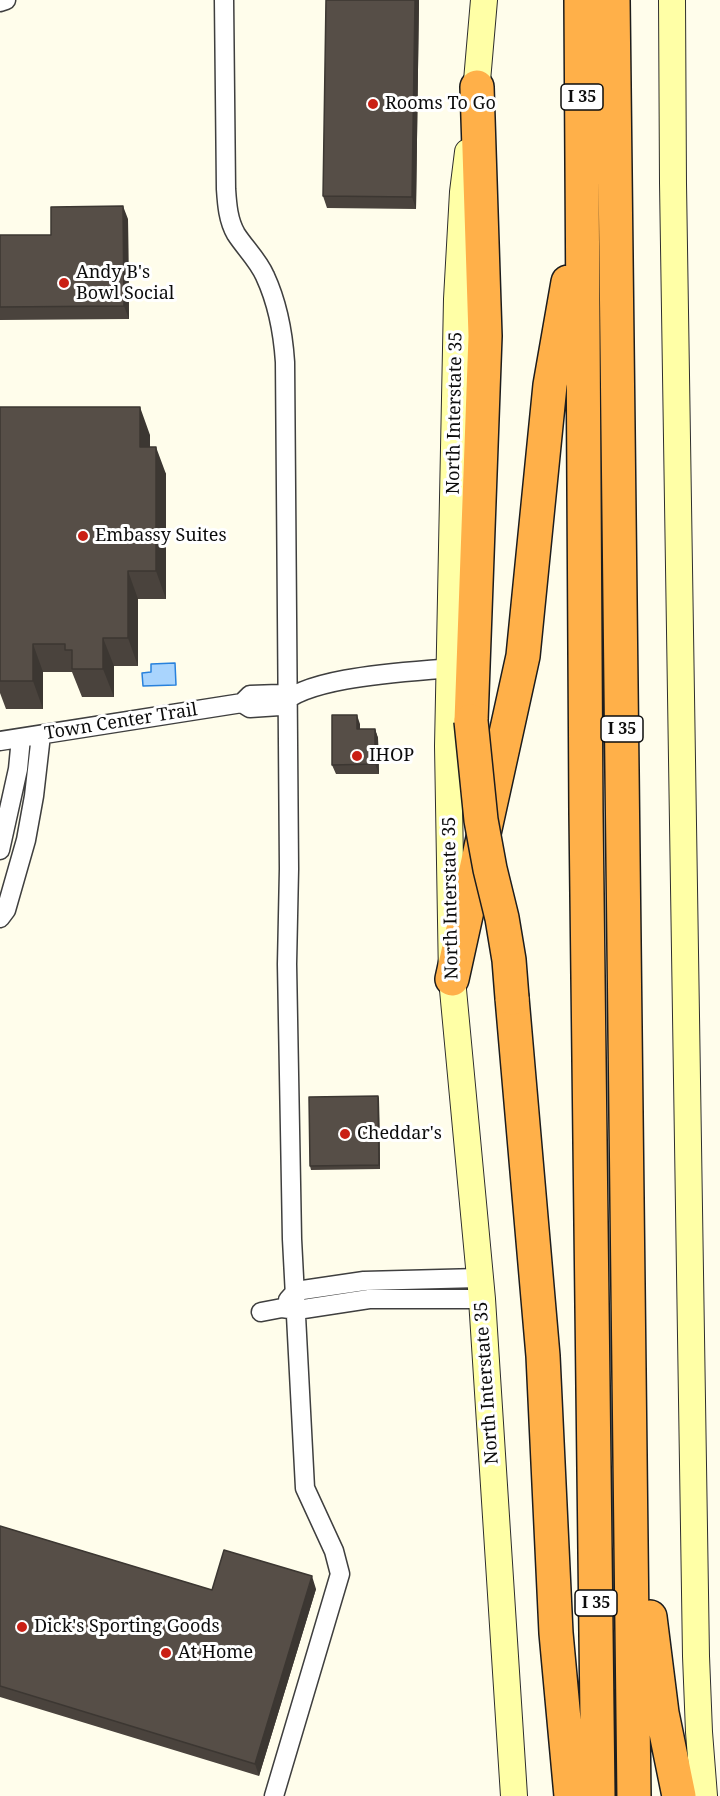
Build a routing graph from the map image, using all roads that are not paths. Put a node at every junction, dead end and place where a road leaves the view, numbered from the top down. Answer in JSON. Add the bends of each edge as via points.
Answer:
{"nodes":[{"id":1,"x":6,"y":0,"type":"edge"},
{"id":2,"x":224,"y":0,"type":"edge"},
{"id":3,"x":484,"y":0,"type":"edge"},
{"id":4,"x":581,"y":0,"type":"edge"},
{"id":5,"x":613,"y":0,"type":"edge"},
{"id":6,"x":672,"y":0,"type":"edge"},
{"id":7,"x":0,"y":2,"type":"edge"},
{"id":8,"x":477,"y":87,"type":"junction"},
{"id":9,"x":583,"y":195,"type":"junction"},
{"id":10,"x":450,"y":668,"type":"junction"},
{"id":11,"x":286,"y":699,"type":"junction"},
{"id":12,"x":41,"y":735,"type":"junction"},
{"id":13,"x":21,"y":738,"type":"junction"},
{"id":14,"x":0,"y":741,"type":"edge"},
{"id":15,"x":0,"y":850,"type":"edge"},
{"id":16,"x":0,"y":918,"type":"edge"},
{"id":17,"x":452,"y":979,"type":"junction"},
{"id":18,"x":480,"y":1289,"type":"junction"},
{"id":19,"x":296,"y":1291,"type":"junction"},
{"id":20,"x":289,"y":1309,"type":"junction"},
{"id":21,"x":261,"y":1312,"type":"dead end"},
{"id":22,"x":631,"y":1457,"type":"junction"},
{"id":23,"x":274,"y":1796,"type":"edge"},
{"id":24,"x":514,"y":1796,"type":"edge"},
{"id":25,"x":571,"y":1796,"type":"edge"},
{"id":26,"x":598,"y":1796,"type":"edge"},
{"id":27,"x":634,"y":1796,"type":"edge"},
{"id":28,"x":679,"y":1796,"type":"edge"},
{"id":29,"x":704,"y":1796,"type":"edge"}],
"edges":[{"from":1,"to":7,"type":"street"},
{"from":2,"to":11,"type":"street","via":[[228,213],[236,233],[264,274],[283,332]]},
{"from":3,"to":8,"type":"main road","name":"North Interstate 35"},
{"from":4,"to":9,"type":"highway","number":"I 35"},
{"from":5,"to":22,"type":"highway","number":"I 35"},
{"from":6,"to":29,"type":"main road","via":[[696,1644]]},
{"from":8,"to":10,"type":"main road","name":"North Interstate 35","via":[[463,192],[457,299]]},
{"from":8,"to":25,"type":"highway","bridge":true,"via":[[485,336],[471,721],[481,820],[509,960],[543,1356],[556,1633]]},
{"from":9,"to":17,"type":"highway","via":[[550,385],[523,656]]},
{"from":9,"to":26,"type":"highway","number":"I 35"},
{"from":10,"to":11,"type":"street","name":"Town Center Trail","via":[[358,677]]},
{"from":10,"to":17,"type":"main road","name":"North Interstate 35"},
{"from":11,"to":12,"type":"street","name":"Town Center Trail","via":[[280,706],[250,708],[242,703]]},
{"from":11,"to":19,"type":"street","via":[[287,964]]},
{"from":12,"to":13,"type":"street","name":"Town Center Trail"},
{"from":12,"to":16,"type":"street","via":[[26,840],[6,910]]},
{"from":13,"to":14,"type":"street","name":"Town Center Trail"},
{"from":13,"to":15,"type":"street"},
{"from":17,"to":18,"type":"main road","name":"North Interstate 35"},
{"from":18,"to":19,"type":"street","via":[[364,1281]]},
{"from":18,"to":20,"type":"street"},
{"from":18,"to":24,"type":"main road","name":"North Interstate 35"},
{"from":19,"to":20,"type":"street"},
{"from":20,"to":21,"type":"street"},
{"from":20,"to":23,"type":"street","via":[[305,1488],[334,1551],[340,1574]]},
{"from":22,"to":27,"type":"highway","number":"I 35"},
{"from":22,"to":28,"type":"highway","via":[[662,1713]]}]}
